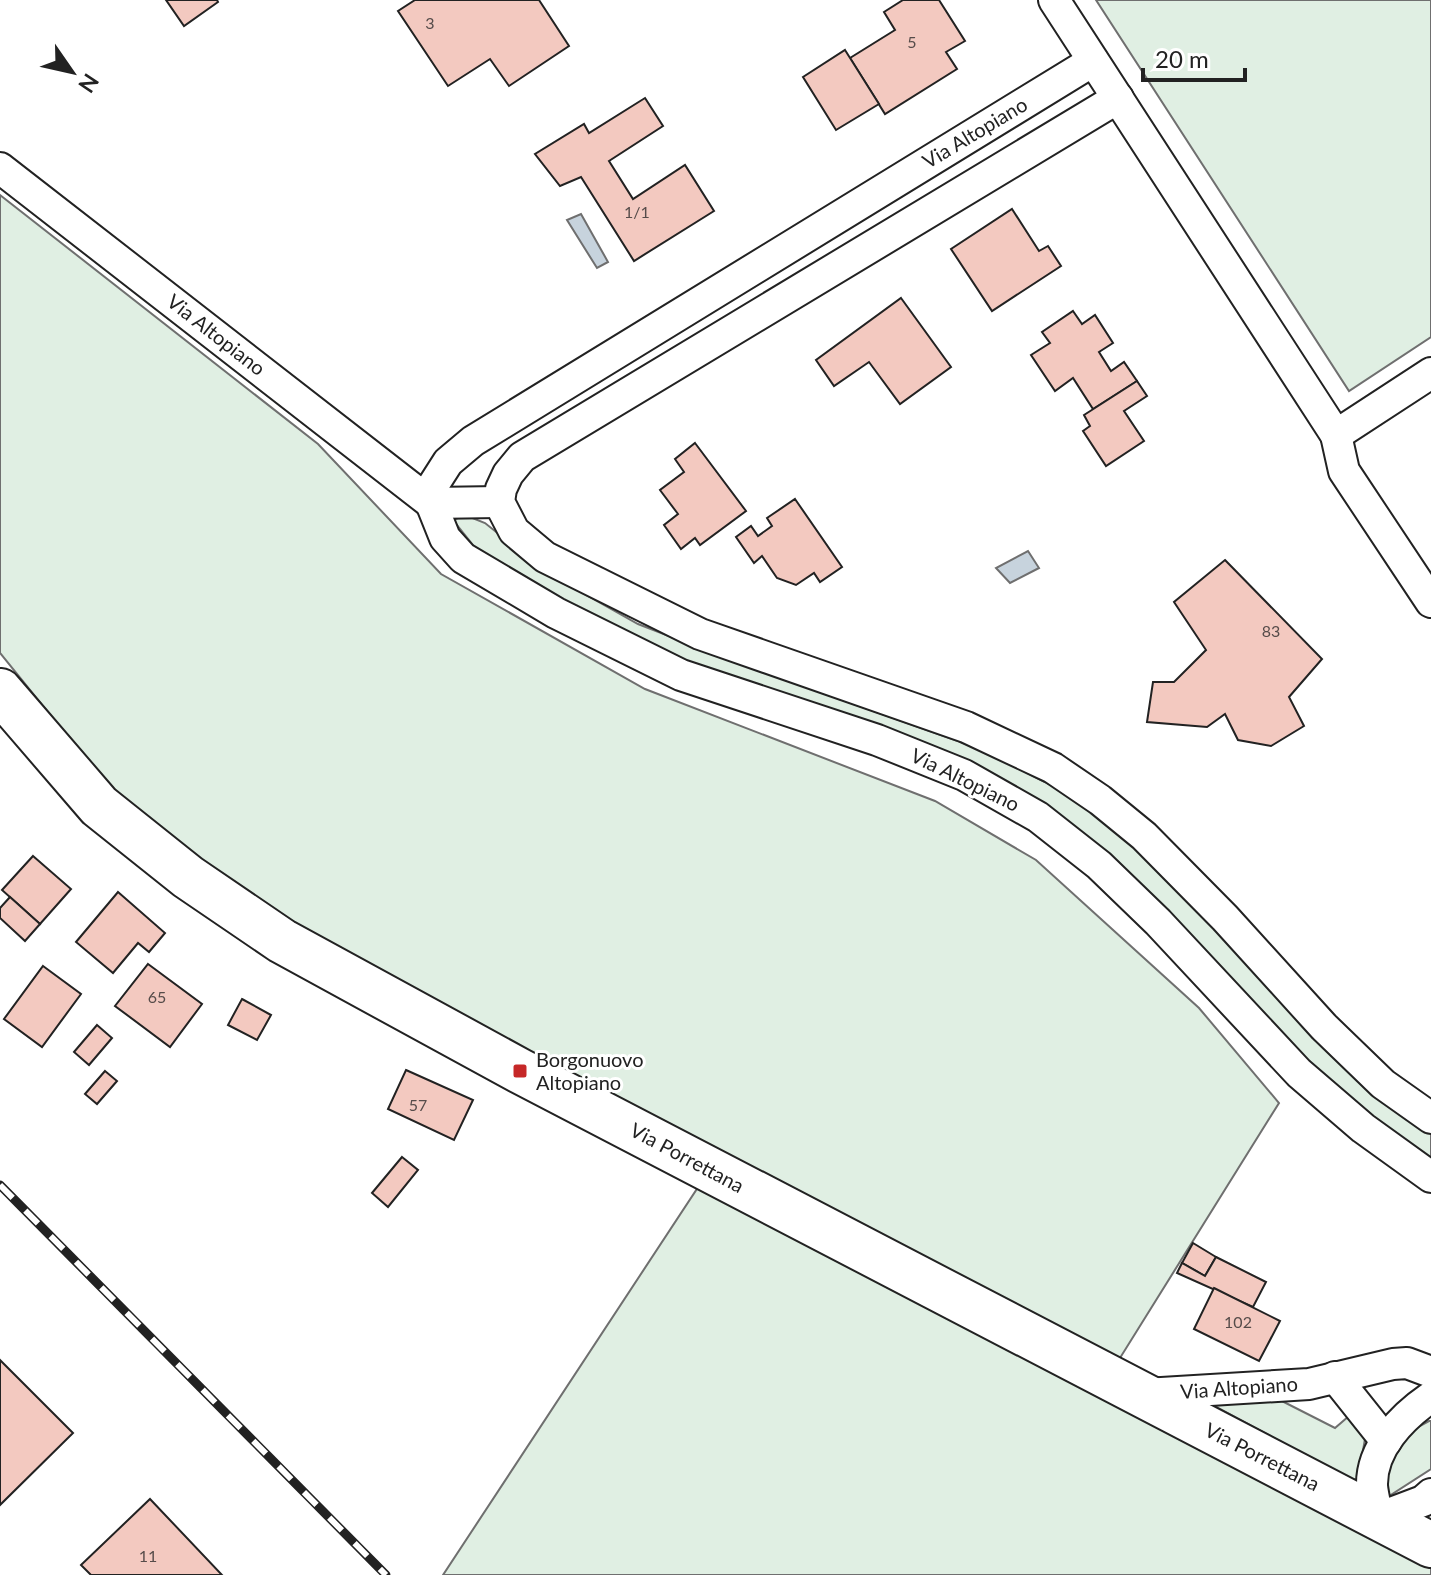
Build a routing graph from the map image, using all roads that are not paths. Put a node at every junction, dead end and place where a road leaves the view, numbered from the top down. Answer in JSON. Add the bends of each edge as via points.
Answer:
{"nodes":[{"id":1,"x":1054,"y":0,"type":"edge"},
{"id":2,"x":1093,"y":61,"type":"junction"},
{"id":3,"x":1118,"y":98,"type":"junction"},
{"id":4,"x":0,"y":168,"type":"edge"},
{"id":5,"x":1431,"y":373,"type":"edge"},
{"id":6,"x":1336,"y":435,"type":"junction"},
{"id":7,"x":499,"y":502,"type":"junction"},
{"id":8,"x":431,"y":503,"type":"junction"},
{"id":9,"x":1431,"y":602,"type":"edge"},
{"id":10,"x":0,"y":691,"type":"edge"},
{"id":11,"x":1431,"y":1118,"type":"edge"},
{"id":12,"x":1431,"y":1177,"type":"edge"},
{"id":13,"x":1431,"y":1372,"type":"edge"},
{"id":14,"x":1335,"y":1377,"type":"junction"},
{"id":15,"x":1141,"y":1395,"type":"junction"},
{"id":16,"x":1431,"y":1397,"type":"edge"},
{"id":17,"x":1386,"y":1441,"type":"junction"},
{"id":18,"x":1431,"y":1494,"type":"edge"},
{"id":19,"x":1378,"y":1518,"type":"junction"},
{"id":20,"x":1431,"y":1545,"type":"edge"}],
"edges":[{"from":1,"to":2,"type":"street"},
{"from":2,"to":3,"type":"street"},
{"from":2,"to":8,"type":"street","name":"Via Altopiano","via":[[473,441],[448,462],[432,487]]},
{"from":3,"to":6,"type":"street"},
{"from":3,"to":7,"type":"street","via":[[522,457],[508,474]]},
{"from":4,"to":8,"type":"street","name":"Via Altopiano"},
{"from":5,"to":6,"type":"street"},
{"from":6,"to":9,"type":"street","via":[[1344,471]]},
{"from":7,"to":8,"type":"street"},
{"from":7,"to":11,"type":"street","via":[[514,531],[545,557],[636,604],[700,634],[966,727],[1053,768],[1144,836],[1324,1027],[1373,1074]]},
{"from":8,"to":12,"type":"street","name":"Via Altopiano","via":[[445,538],[463,558],[556,613],[681,675],[877,740],[964,775],[1038,817],[1099,865],[1158,922],[1299,1073]]},
{"from":10,"to":15,"type":"main road","name":"Via Porrettana","via":[[99,806],[188,877],[282,941]]},
{"from":13,"to":14,"type":"street","name":"Via Altopiano","via":[[1407,1363]]},
{"from":14,"to":15,"type":"street","name":"Via Altopiano","via":[[1309,1384]]},
{"from":14,"to":17,"type":"street"},
{"from":15,"to":19,"type":"main road","name":"Via Porrettana"},
{"from":16,"to":17,"type":"street"},
{"from":17,"to":19,"type":"street","via":[[1372,1484]]},
{"from":18,"to":19,"type":"street"},
{"from":19,"to":20,"type":"main road","name":"Via Porrettana"}]}
